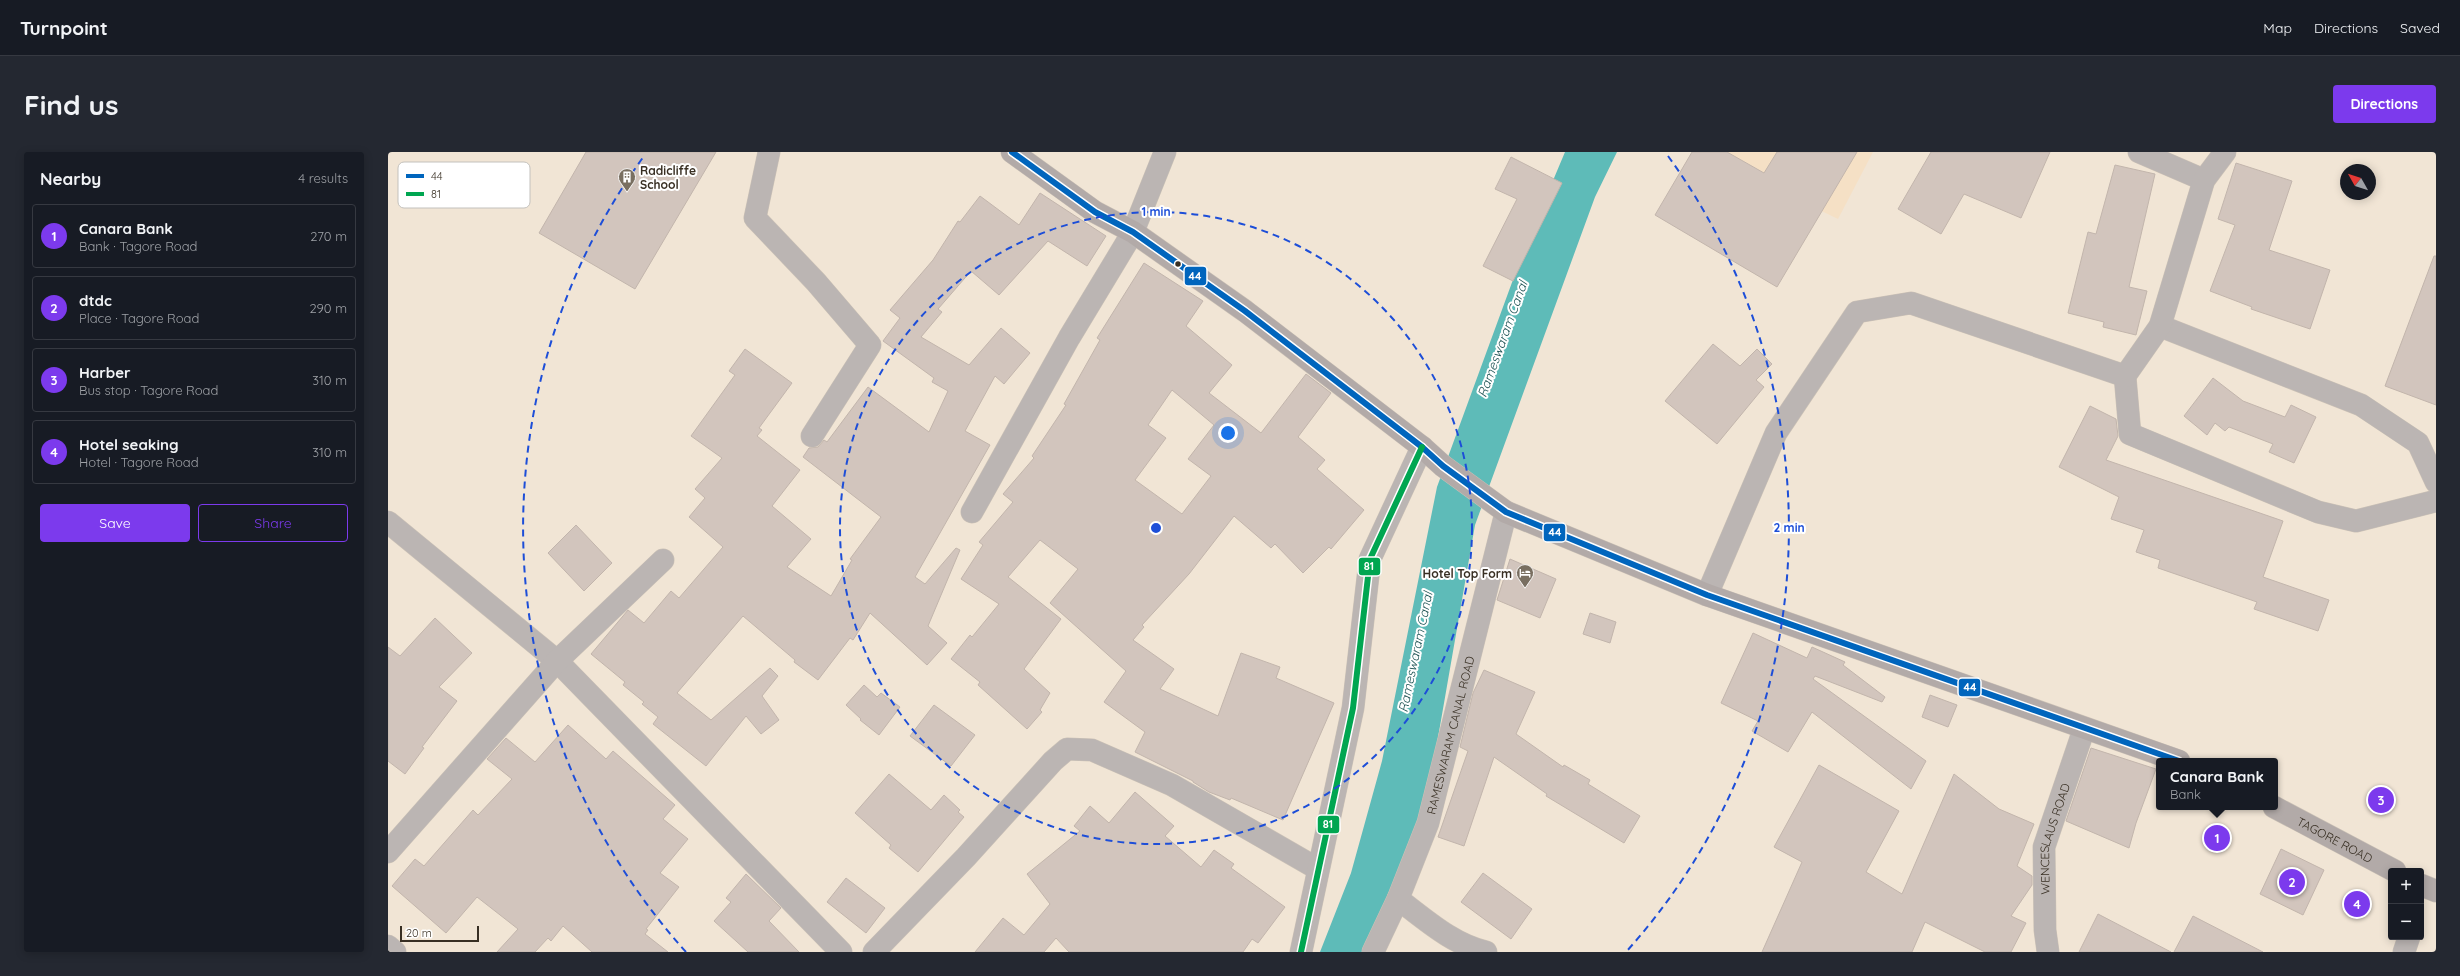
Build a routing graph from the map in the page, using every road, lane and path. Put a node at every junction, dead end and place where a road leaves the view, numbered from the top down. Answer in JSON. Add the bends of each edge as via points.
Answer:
{"nodes":[{"id":1,"x":768,"y":152,"type":"edge"},
{"id":2,"x":1012,"y":152,"type":"edge"},
{"id":3,"x":1165,"y":152,"type":"edge"},
{"id":4,"x":2139,"y":152,"type":"edge"},
{"id":5,"x":2225,"y":152,"type":"edge"},
{"id":6,"x":2204,"y":180,"type":"junction"},
{"id":7,"x":1133,"y":232,"type":"junction"},
{"id":8,"x":2160,"y":326,"type":"junction"},
{"id":9,"x":2125,"y":376,"type":"junction"},
{"id":10,"x":812,"y":436,"type":"dead end"},
{"id":11,"x":1422,"y":447,"type":"junction"},
{"id":12,"x":2436,"y":482,"type":"edge"},
{"id":13,"x":2436,"y":501,"type":"edge"},
{"id":14,"x":1503,"y":509,"type":"junction"},
{"id":15,"x":972,"y":512,"type":"dead end"},
{"id":16,"x":388,"y":522,"type":"edge"},
{"id":17,"x":663,"y":560,"type":"dead end"},
{"id":18,"x":1707,"y":595,"type":"junction"},
{"id":19,"x":556,"y":661,"type":"junction"},
{"id":20,"x":2084,"y":729,"type":"junction"},
{"id":21,"x":2170,"y":758,"type":"edge"},
{"id":22,"x":2278,"y":809,"type":"edge"},
{"id":23,"x":388,"y":852,"type":"edge"},
{"id":24,"x":2389,"y":868,"type":"edge"},
{"id":25,"x":1318,"y":869,"type":"junction"},
{"id":26,"x":1398,"y":899,"type":"junction"},
{"id":27,"x":2408,"y":940,"type":"edge"},
{"id":28,"x":388,"y":946,"type":"edge"},
{"id":29,"x":395,"y":952,"type":"edge"},
{"id":30,"x":841,"y":952,"type":"edge"},
{"id":31,"x":874,"y":952,"type":"edge"},
{"id":32,"x":1300,"y":952,"type":"edge"},
{"id":33,"x":1373,"y":952,"type":"edge"},
{"id":34,"x":1486,"y":952,"type":"edge"},
{"id":35,"x":2048,"y":952,"type":"edge"},
{"id":36,"x":2404,"y":952,"type":"edge"}],
"edges":[{"from":1,"to":10,"type":"street","via":[[754,218],[816,282],[870,346]]},
{"from":2,"to":7,"type":"main road","via":[[1096,212]]},
{"from":3,"to":7,"type":"street"},
{"from":4,"to":6,"type":"street"},
{"from":5,"to":6,"type":"street"},
{"from":6,"to":8,"type":"street"},
{"from":7,"to":11,"type":"main road","via":[[1245,311]]},
{"from":7,"to":15,"type":"street","via":[[1069,338]]},
{"from":8,"to":9,"type":"street"},
{"from":8,"to":12,"type":"street","via":[[2361,405],[2418,443]]},
{"from":9,"to":13,"type":"street","via":[[2130,434],[2318,512],[2356,521]]},
{"from":9,"to":18,"type":"street","via":[[1911,303],[1857,312],[1776,433]]},
{"from":11,"to":14,"type":"main road","via":[[1443,466]]},
{"from":11,"to":25,"type":"street","via":[[1370,559],[1353,708]]},
{"from":14,"to":18,"type":"main road"},
{"from":14,"to":26,"type":"street","name":"RAMESWARAM CANAL ROAD","via":[[1428,823]]},
{"from":16,"to":19,"type":"street"},
{"from":17,"to":19,"type":"street"},
{"from":18,"to":20,"type":"main road"},
{"from":19,"to":23,"type":"street"},
{"from":19,"to":30,"type":"street"},
{"from":20,"to":21,"type":"main road"},
{"from":20,"to":35,"type":"street","name":"WENCESLAUS ROAD","via":[[2044,847],[2045,930]]},
{"from":22,"to":24,"type":"main road","name":"TAGORE ROAD"},
{"from":25,"to":31,"type":"street","via":[[1172,785],[1092,750],[1067,749]]},
{"from":25,"to":32,"type":"street"},
{"from":26,"to":33,"type":"street","name":"RAMESWARAM CANAL ROAD"},
{"from":26,"to":34,"type":"street","via":[[1447,936]]},
{"from":27,"to":36,"type":"street"},
{"from":28,"to":29,"type":"street"}]}
